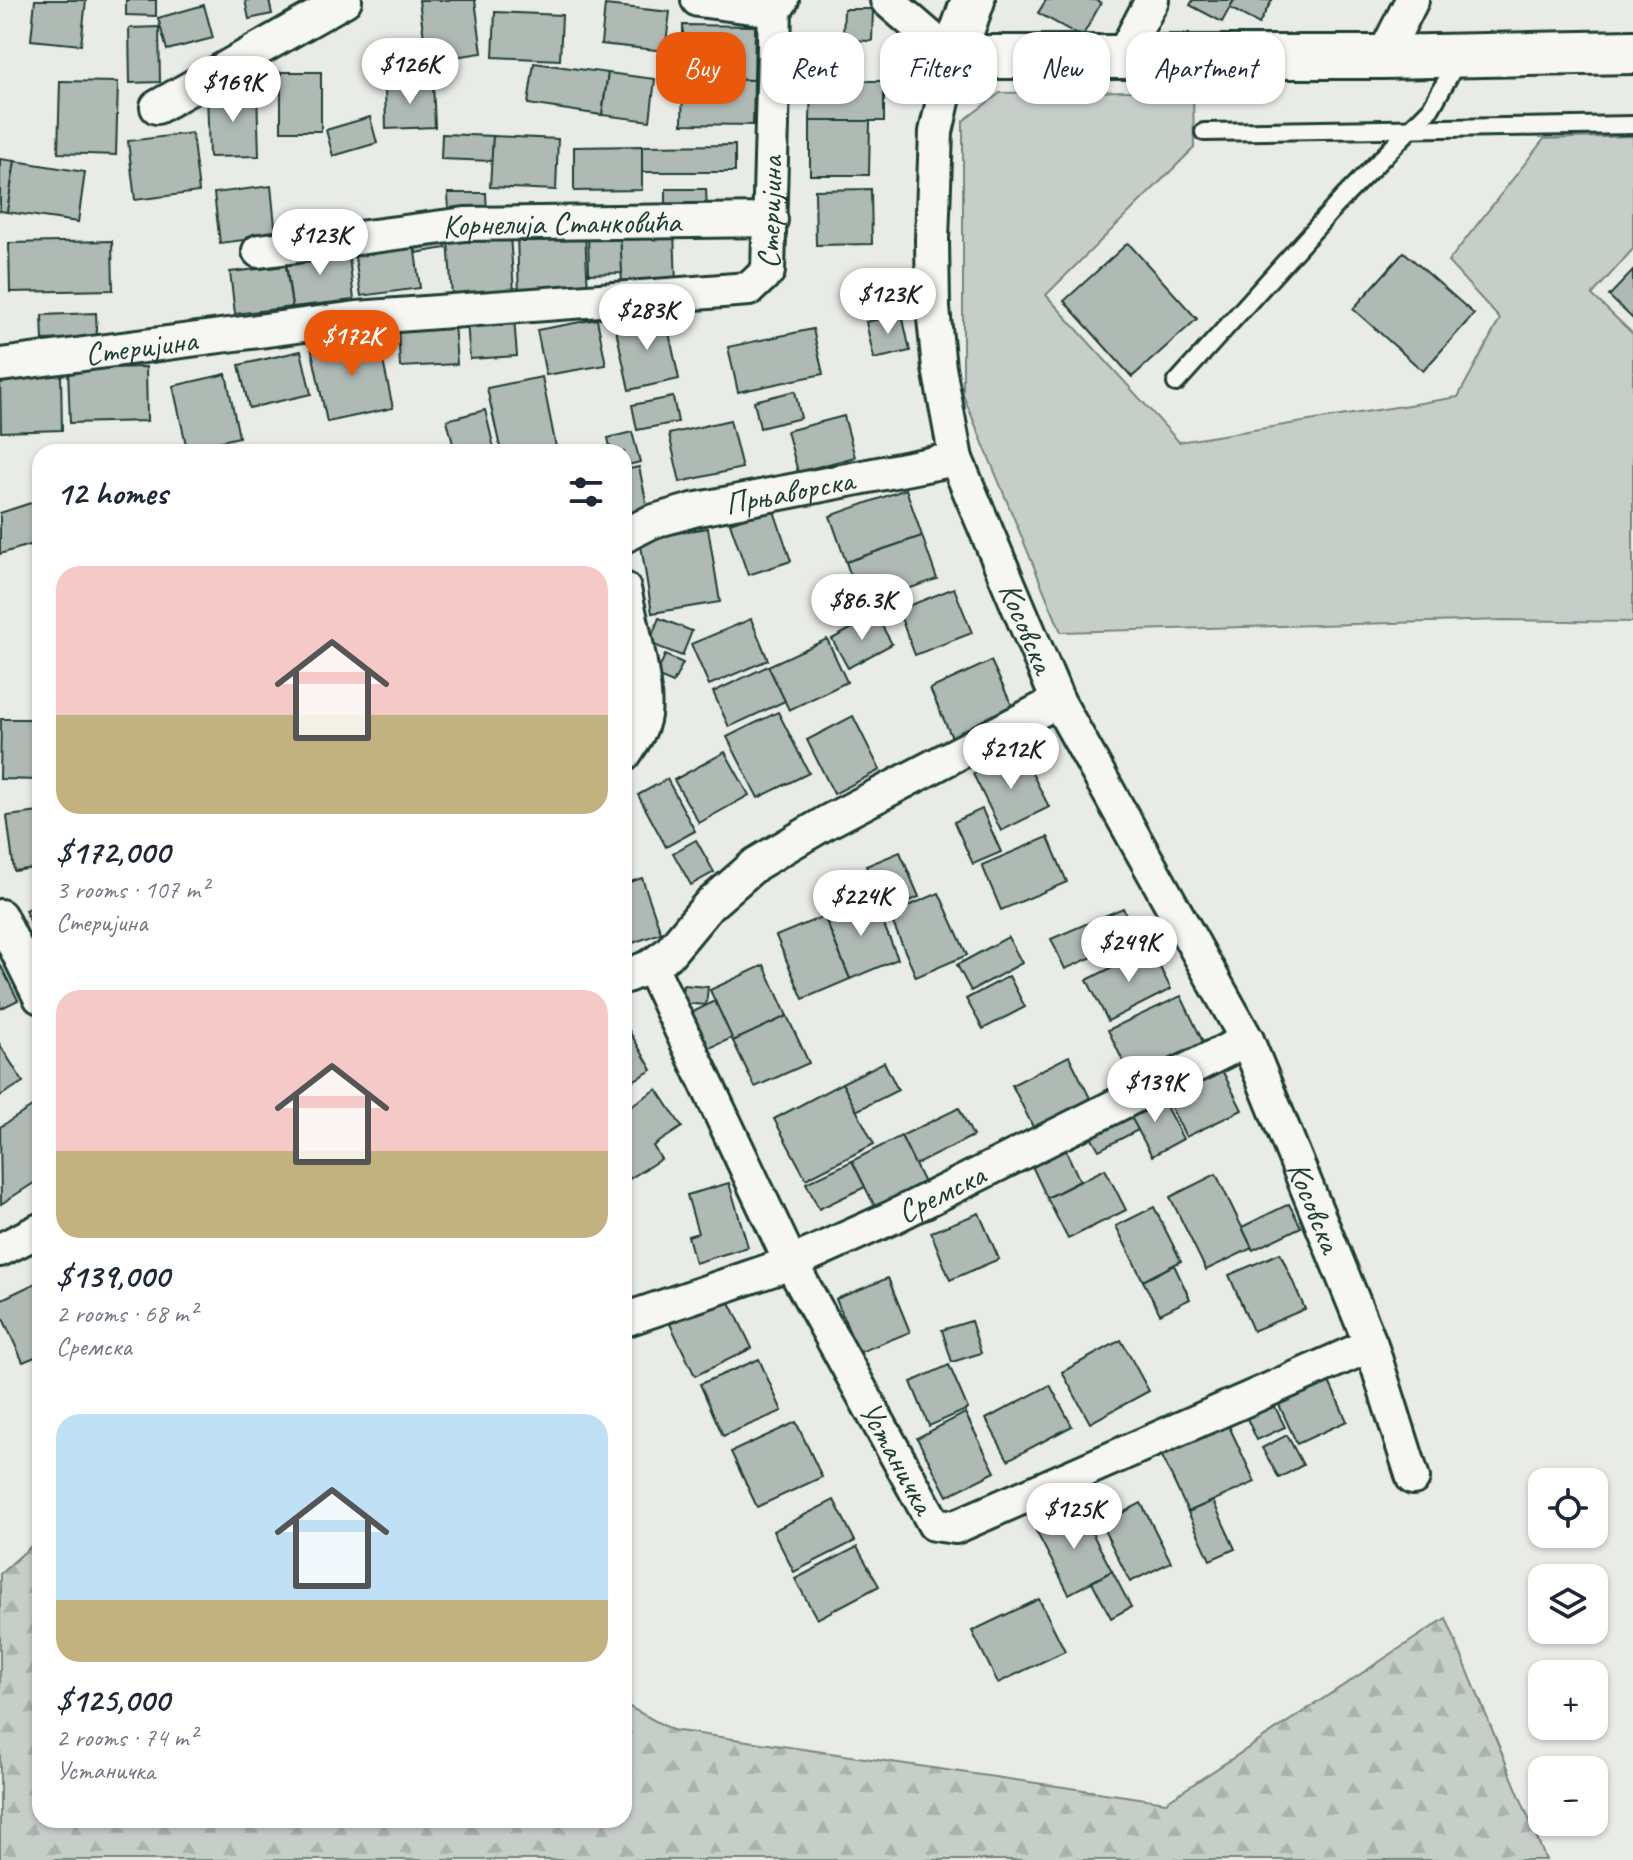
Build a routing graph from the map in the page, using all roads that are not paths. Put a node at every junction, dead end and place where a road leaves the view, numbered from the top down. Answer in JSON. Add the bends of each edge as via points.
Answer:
{"nodes":[{"id":1,"x":345,"y":0,"type":"edge"},
{"id":2,"x":698,"y":0,"type":"edge"},
{"id":3,"x":887,"y":0,"type":"edge"},
{"id":4,"x":973,"y":0,"type":"edge"},
{"id":5,"x":1152,"y":0,"type":"edge"},
{"id":6,"x":1412,"y":0,"type":"edge"},
{"id":7,"x":778,"y":5,"type":"edge"},
{"id":8,"x":924,"y":32,"type":"edge"},
{"id":9,"x":962,"y":32,"type":"edge"},
{"id":10,"x":1633,"y":52,"type":"edge"},
{"id":11,"x":1461,"y":55,"type":"junction"},
{"id":12,"x":997,"y":57,"type":"edge"},
{"id":13,"x":1122,"y":57,"type":"junction"},
{"id":14,"x":1383,"y":57,"type":"junction"},
{"id":15,"x":942,"y":104,"type":"edge"},
{"id":16,"x":157,"y":107,"type":"dead end"},
{"id":17,"x":1633,"y":125,"type":"edge"},
{"id":18,"x":1411,"y":129,"type":"junction"},
{"id":19,"x":1204,"y":132,"type":"dead end"},
{"id":20,"x":771,"y":220,"type":"junction"},
{"id":21,"x":259,"y":251,"type":"dead end"},
{"id":22,"x":0,"y":365,"type":"edge"},
{"id":23,"x":1176,"y":383,"type":"dead end"},
{"id":24,"x":956,"y":459,"type":"junction"},
{"id":25,"x":632,"y":532,"type":"edge"},
{"id":26,"x":632,"y":628,"type":"edge"},
{"id":27,"x":1058,"y":701,"type":"junction"},
{"id":28,"x":632,"y":745,"type":"edge"},
{"id":29,"x":0,"y":916,"type":"edge"},
{"id":30,"x":638,"y":971,"type":"edge"},
{"id":31,"x":32,"y":981,"type":"edge"},
{"id":32,"x":1247,"y":1040,"type":"junction"},
{"id":33,"x":32,"y":1234,"type":"edge"},
{"id":34,"x":0,"y":1250,"type":"edge"},
{"id":35,"x":791,"y":1263,"type":"junction"},
{"id":36,"x":632,"y":1317,"type":"edge"},
{"id":37,"x":1371,"y":1345,"type":"junction"},
{"id":38,"x":1413,"y":1478,"type":"dead end"}],
"edges":[{"from":1,"to":16,"type":"street"},
{"from":2,"to":7,"type":"street"},
{"from":3,"to":8,"type":"street"},
{"from":4,"to":9,"type":"street","name":"Косовска"},
{"from":5,"to":13,"type":"street"},
{"from":6,"to":14,"type":"street"},
{"from":7,"to":20,"type":"street","name":"Стеријина"},
{"from":10,"to":11,"type":"street"},
{"from":11,"to":14,"type":"street"},
{"from":11,"to":18,"type":"lane","via":[[1431,108]]},
{"from":12,"to":13,"type":"street"},
{"from":13,"to":14,"type":"street"},
{"from":15,"to":24,"type":"street","name":"Косовска","via":[[936,132],[934,323]]},
{"from":17,"to":18,"type":"lane"},
{"from":18,"to":19,"type":"lane"},
{"from":18,"to":23,"type":"lane"},
{"from":20,"to":21,"type":"street","name":"Корнелија Станковића","via":[[465,224]]},
{"from":20,"to":22,"type":"street","name":"Стеријина","via":[[768,271],[749,289],[357,318]]},
{"from":24,"to":25,"type":"street","name":"Прњаворска","via":[[693,510]]},
{"from":24,"to":27,"type":"street","name":"Косовска"},
{"from":26,"to":28,"type":"street","via":[[644,715]]},
{"from":27,"to":30,"type":"street","via":[[756,864],[708,906],[669,953]]},
{"from":27,"to":32,"type":"street","name":"Косовска"},
{"from":29,"to":31,"type":"street"},
{"from":30,"to":35,"type":"street","name":"Устаничка"},
{"from":32,"to":35,"type":"street","name":"Сремска"},
{"from":32,"to":37,"type":"street","name":"Косовска"},
{"from":33,"to":34,"type":"street"},
{"from":35,"to":36,"type":"street","name":"Сремска"},
{"from":35,"to":37,"type":"street","name":"Устаничка","via":[[934,1524],[955,1527]]},
{"from":37,"to":38,"type":"street","name":"Косовска"}]}
